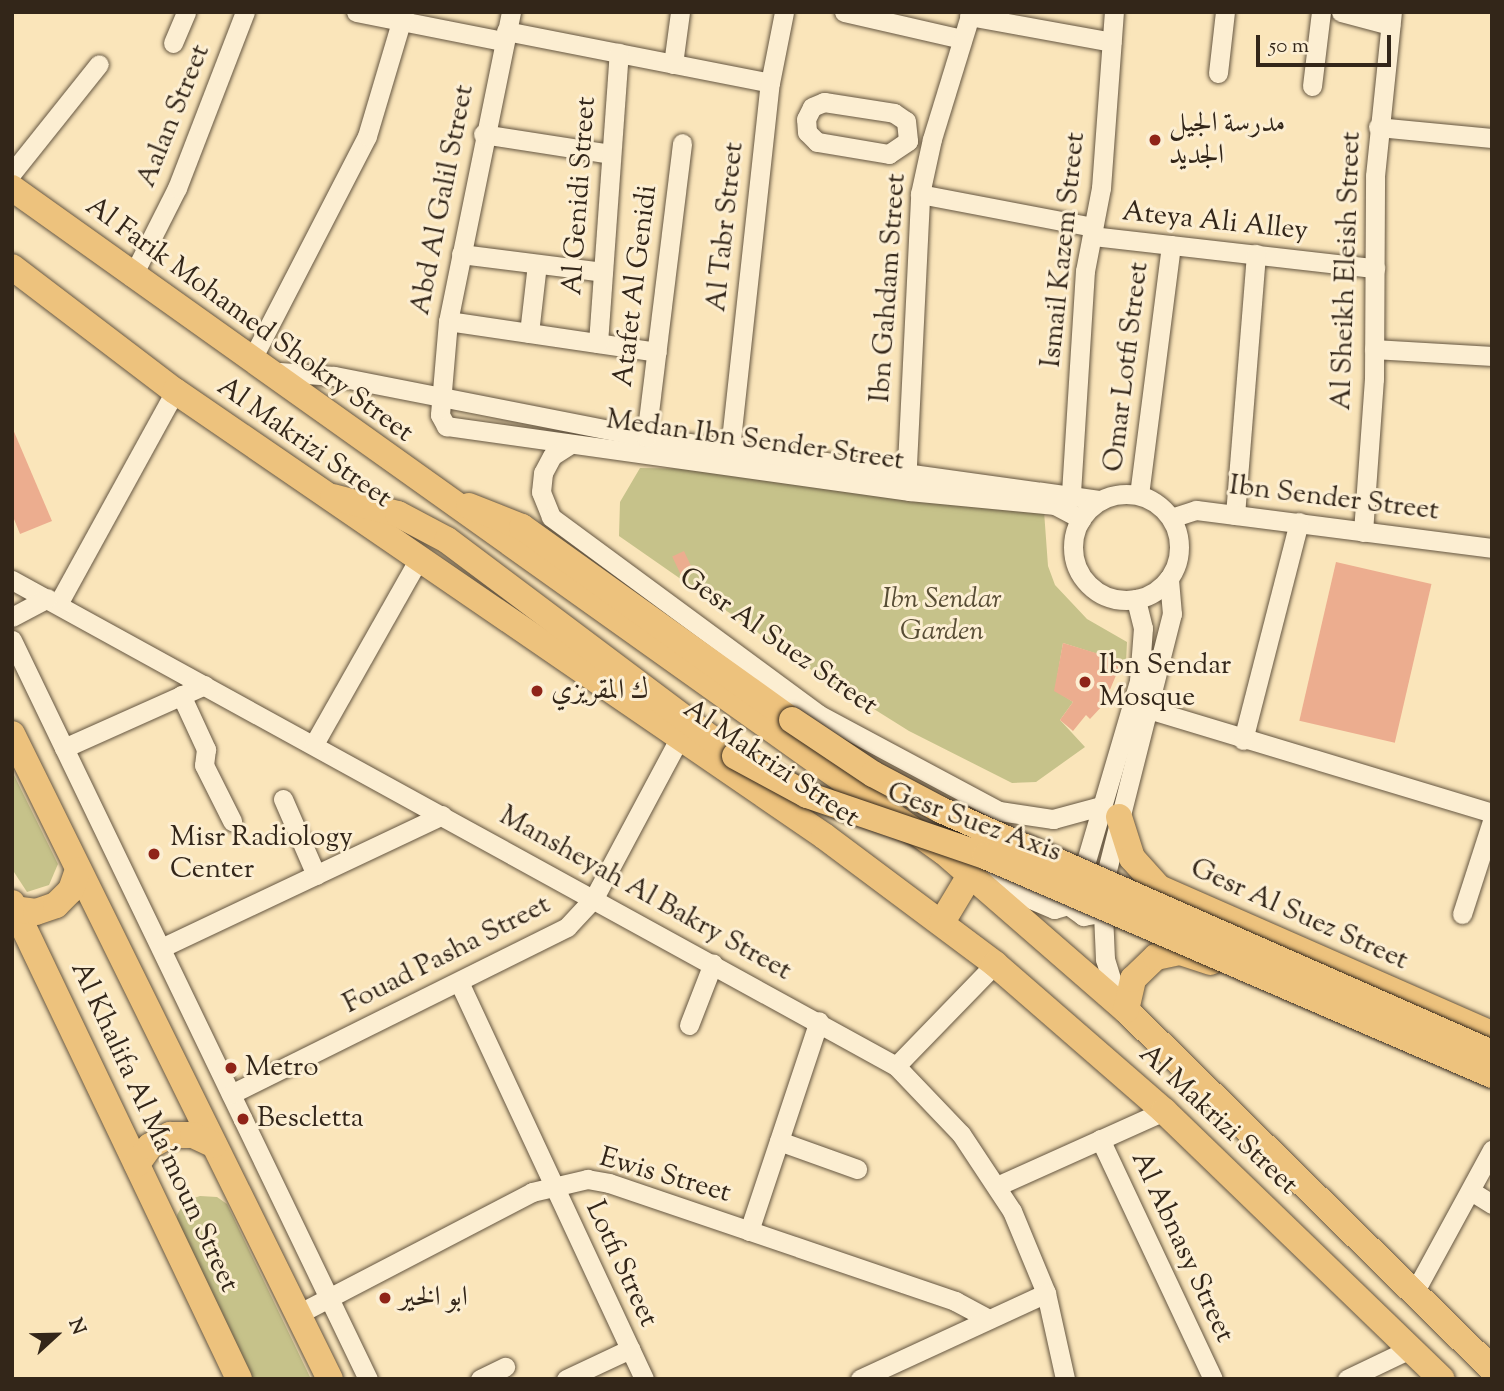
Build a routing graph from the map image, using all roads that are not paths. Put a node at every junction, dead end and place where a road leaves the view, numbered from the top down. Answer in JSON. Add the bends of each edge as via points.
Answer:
{"nodes":[{"id":1,"x":186,"y":12,"type":"edge"},
{"id":2,"x":246,"y":12,"type":"edge"},
{"id":3,"x":356,"y":12,"type":"edge"},
{"id":4,"x":680,"y":12,"type":"edge"},
{"id":5,"x":785,"y":12,"type":"edge"},
{"id":6,"x":844,"y":12,"type":"edge"},
{"id":7,"x":1114,"y":12,"type":"edge"},
{"id":8,"x":1225,"y":12,"type":"edge"},
{"id":9,"x":1321,"y":12,"type":"edge"},
{"id":10,"x":1341,"y":12,"type":"edge"},
{"id":11,"x":970,"y":14,"type":"edge"},
{"id":12,"x":402,"y":17,"type":"edge"},
{"id":13,"x":1391,"y":18,"type":"edge"},
{"id":14,"x":507,"y":28,"type":"edge"},
{"id":15,"x":962,"y":39,"type":"junction"},
{"id":16,"x":1112,"y":42,"type":"junction"},
{"id":17,"x":173,"y":43,"type":"dead end"},
{"id":18,"x":619,"y":53,"type":"junction"},
{"id":19,"x":99,"y":64,"type":"dead end"},
{"id":20,"x":673,"y":64,"type":"junction"},
{"id":21,"x":1218,"y":73,"type":"dead end"},
{"id":22,"x":770,"y":83,"type":"junction"},
{"id":23,"x":1312,"y":86,"type":"dead end"},
{"id":24,"x":1378,"y":127,"type":"junction"},
{"id":25,"x":483,"y":134,"type":"junction"},
{"id":26,"x":909,"y":135,"type":"junction"},
{"id":27,"x":1492,"y":138,"type":"edge"},
{"id":28,"x":932,"y":139,"type":"junction"},
{"id":29,"x":682,"y":143,"type":"dead end"},
{"id":30,"x":610,"y":154,"type":"junction"},
{"id":31,"x":12,"y":173,"type":"edge"},
{"id":32,"x":12,"y":187,"type":"edge"},
{"id":33,"x":920,"y":194,"type":"junction"},
{"id":34,"x":1093,"y":232,"type":"junction"},
{"id":35,"x":1171,"y":245,"type":"junction"},
{"id":36,"x":461,"y":254,"type":"junction"},
{"id":37,"x":1256,"y":254,"type":"junction"},
{"id":38,"x":537,"y":264,"type":"junction"},
{"id":39,"x":12,"y":267,"type":"edge"},
{"id":40,"x":1375,"y":268,"type":"junction"},
{"id":41,"x":603,"y":272,"type":"junction"},
{"id":42,"x":132,"y":277,"type":"junction"},
{"id":43,"x":447,"y":321,"type":"junction"},
{"id":44,"x":529,"y":332,"type":"junction"},
{"id":45,"x":598,"y":343,"type":"junction"},
{"id":46,"x":1374,"y":349,"type":"junction"},
{"id":47,"x":657,"y":352,"type":"junction"},
{"id":48,"x":1492,"y":356,"type":"edge"},
{"id":49,"x":258,"y":366,"type":"junction"},
{"id":50,"x":175,"y":391,"type":"junction"},
{"id":51,"x":442,"y":400,"type":"junction"},
{"id":52,"x":646,"y":437,"type":"junction"},
{"id":53,"x":569,"y":444,"type":"junction"},
{"id":54,"x":730,"y":449,"type":"junction"},
{"id":55,"x":906,"y":481,"type":"junction"},
{"id":56,"x":1070,"y":493,"type":"junction"},
{"id":57,"x":1139,"y":495,"type":"junction"},
{"id":58,"x":324,"y":496,"type":"junction"},
{"id":59,"x":1101,"y":500,"type":"junction"},
{"id":60,"x":450,"y":502,"type":"junction"},
{"id":61,"x":1235,"y":515,"type":"junction"},
{"id":62,"x":1171,"y":518,"type":"junction"},
{"id":63,"x":1081,"y":519,"type":"junction"},
{"id":64,"x":1299,"y":522,"type":"junction"},
{"id":65,"x":1363,"y":532,"type":"junction"},
{"id":66,"x":1492,"y":548,"type":"edge"},
{"id":67,"x":417,"y":562,"type":"junction"},
{"id":68,"x":1169,"y":578,"type":"junction"},
{"id":69,"x":12,"y":580,"type":"edge"},
{"id":70,"x":1136,"y":599,"type":"junction"},
{"id":71,"x":53,"y":601,"type":"junction"},
{"id":72,"x":12,"y":617,"type":"edge"},
{"id":73,"x":12,"y":640,"type":"edge"},
{"id":74,"x":205,"y":685,"type":"junction"},
{"id":75,"x":181,"y":695,"type":"junction"},
{"id":76,"x":1148,"y":709,"type":"junction"},
{"id":77,"x":12,"y":734,"type":"edge"},
{"id":78,"x":679,"y":739,"type":"junction"},
{"id":79,"x":1243,"y":740,"type":"junction"},
{"id":80,"x":314,"y":744,"type":"junction"},
{"id":81,"x":64,"y":748,"type":"junction"},
{"id":82,"x":283,"y":799,"type":"dead end"},
{"id":83,"x":1110,"y":811,"type":"junction"},
{"id":84,"x":1492,"y":813,"type":"edge"},
{"id":85,"x":442,"y":815,"type":"junction"},
{"id":86,"x":233,"y":821,"type":"dead end"},
{"id":87,"x":1492,"y":821,"type":"edge"},
{"id":88,"x":78,"y":870,"type":"junction"},
{"id":89,"x":316,"y":874,"type":"junction"},
{"id":90,"x":971,"y":874,"type":"junction"},
{"id":91,"x":594,"y":898,"type":"junction"},
{"id":92,"x":1180,"y":898,"type":"junction"},
{"id":93,"x":1068,"y":905,"type":"junction"},
{"id":94,"x":14,"y":906,"type":"edge"},
{"id":95,"x":1100,"y":913,"type":"junction"},
{"id":96,"x":1462,"y":914,"type":"dead end"},
{"id":97,"x":942,"y":922,"type":"junction"},
{"id":98,"x":161,"y":948,"type":"junction"},
{"id":99,"x":1180,"y":952,"type":"junction"},
{"id":100,"x":713,"y":963,"type":"junction"},
{"id":101,"x":995,"y":964,"type":"junction"},
{"id":102,"x":459,"y":982,"type":"junction"},
{"id":103,"x":1123,"y":1008,"type":"junction"},
{"id":104,"x":819,"y":1021,"type":"junction"},
{"id":105,"x":689,"y":1025,"type":"dead end"},
{"id":106,"x":1492,"y":1034,"type":"edge"},
{"id":107,"x":1492,"y":1054,"type":"edge"},
{"id":108,"x":896,"y":1066,"type":"junction"},
{"id":109,"x":1492,"y":1075,"type":"edge"},
{"id":110,"x":1492,"y":1087,"type":"edge"},
{"id":111,"x":231,"y":1094,"type":"junction"},
{"id":112,"x":1164,"y":1111,"type":"junction"},
{"id":113,"x":1100,"y":1139,"type":"junction"},
{"id":114,"x":779,"y":1141,"type":"junction"},
{"id":115,"x":214,"y":1146,"type":"junction"},
{"id":116,"x":1492,"y":1150,"type":"edge"},
{"id":117,"x":137,"y":1164,"type":"junction"},
{"id":118,"x":857,"y":1169,"type":"dead end"},
{"id":119,"x":553,"y":1184,"type":"junction"},
{"id":120,"x":997,"y":1186,"type":"junction"},
{"id":121,"x":1471,"y":1191,"type":"junction"},
{"id":122,"x":1492,"y":1204,"type":"edge"},
{"id":123,"x":749,"y":1231,"type":"junction"},
{"id":124,"x":1415,"y":1291,"type":"junction"},
{"id":125,"x":1046,"y":1293,"type":"junction"},
{"id":126,"x":329,"y":1298,"type":"junction"},
{"id":127,"x":298,"y":1314,"type":"junction"},
{"id":128,"x":989,"y":1319,"type":"junction"},
{"id":129,"x":1412,"y":1348,"type":"junction"},
{"id":130,"x":630,"y":1349,"type":"junction"},
{"id":131,"x":505,"y":1367,"type":"dead end"},
{"id":132,"x":1492,"y":1369,"type":"edge"},
{"id":133,"x":239,"y":1379,"type":"edge"},
{"id":134,"x":330,"y":1379,"type":"edge"},
{"id":135,"x":368,"y":1379,"type":"edge"},
{"id":136,"x":480,"y":1379,"type":"edge"},
{"id":137,"x":566,"y":1379,"type":"edge"},
{"id":138,"x":644,"y":1379,"type":"edge"},
{"id":139,"x":860,"y":1379,"type":"edge"},
{"id":140,"x":1065,"y":1379,"type":"edge"},
{"id":141,"x":1213,"y":1379,"type":"edge"},
{"id":142,"x":1347,"y":1379,"type":"edge"},
{"id":143,"x":1442,"y":1379,"type":"edge"}],
"edges":[{"from":1,"to":17,"type":"street"},
{"from":2,"to":42,"type":"street","name":"Aalan Street","via":[[177,188]]},
{"from":3,"to":12,"type":"street"},
{"from":4,"to":20,"type":"street"},
{"from":5,"to":22,"type":"street","name":"Al Tabr Street"},
{"from":6,"to":15,"type":"street"},
{"from":7,"to":16,"type":"street","name":"Ismail Kazem Street"},
{"from":8,"to":21,"type":"street"},
{"from":9,"to":23,"type":"street"},
{"from":10,"to":13,"type":"street"},
{"from":11,"to":15,"type":"street","name":"Ibn Gahdam Street"},
{"from":11,"to":16,"type":"street"},
{"from":12,"to":14,"type":"street"},
{"from":12,"to":49,"type":"street","via":[[367,136]]},
{"from":13,"to":24,"type":"street","name":"Al Sheikh Eleish Street"},
{"from":14,"to":18,"type":"street"},
{"from":14,"to":25,"type":"street","name":"Abd Al Galil Street"},
{"from":15,"to":28,"type":"street","name":"Ibn Gahdam Street"},
{"from":16,"to":34,"type":"street","name":"Ismail Kazem Street","via":[[1101,188]]},
{"from":18,"to":20,"type":"street"},
{"from":18,"to":30,"type":"street","name":"Al Genidi Street"},
{"from":19,"to":31,"type":"street"},
{"from":20,"to":22,"type":"street"},
{"from":22,"to":54,"type":"street","name":"Al Tabr Street"},
{"from":24,"to":27,"type":"street"},
{"from":24,"to":40,"type":"street","name":"Al Sheikh Eleish Street"},
{"from":25,"to":30,"type":"street"},
{"from":25,"to":36,"type":"street","name":"Abd Al Galil Street"},
{"from":26,"to":26,"type":"street","via":[[906,121],[894,113],[831,102],[818,103],[806,119],[807,132],[823,145],[889,154],[900,150]]},
{"from":26,"to":28,"type":"street"},
{"from":28,"to":33,"type":"street","name":"Ibn Gahdam Street"},
{"from":29,"to":47,"type":"street","name":"Atafet Al Genidi"},
{"from":30,"to":41,"type":"street","name":"Al Genidi Street"},
{"from":32,"to":42,"type":"main road","name":"Al Farik Mohamed Shokry Street"},
{"from":33,"to":34,"type":"street","name":"Ateya Ali Alley"},
{"from":33,"to":55,"type":"street","name":"Ibn Gahdam Street"},
{"from":34,"to":35,"type":"street","name":"Ateya Ali Alley"},
{"from":34,"to":56,"type":"street","name":"Ismail Kazem Street","via":[[1085,271]]},
{"from":35,"to":37,"type":"street","name":"Ateya Ali Alley"},
{"from":35,"to":57,"type":"street","name":"Omar Lotfi Street"},
{"from":36,"to":38,"type":"street"},
{"from":36,"to":43,"type":"street","name":"Abd Al Galil Street"},
{"from":37,"to":40,"type":"street","name":"Ateya Ali Alley"},
{"from":37,"to":61,"type":"street"},
{"from":38,"to":41,"type":"street"},
{"from":38,"to":44,"type":"street"},
{"from":39,"to":50,"type":"main road","name":"Al Makrizi Street"},
{"from":40,"to":46,"type":"street","name":"Al Sheikh Eleish Street"},
{"from":41,"to":45,"type":"street","name":"Al Genidi Street"},
{"from":42,"to":49,"type":"main road","name":"Al Farik Mohamed Shokry Street"},
{"from":43,"to":44,"type":"street"},
{"from":43,"to":51,"type":"street","name":"Abd Al Galil Street"},
{"from":44,"to":45,"type":"street"},
{"from":45,"to":47,"type":"street"},
{"from":46,"to":48,"type":"street"},
{"from":46,"to":65,"type":"street","name":"Al Sheikh Eleish Street"},
{"from":47,"to":52,"type":"street","name":"Atafet Al Genidi"},
{"from":49,"to":51,"type":"street","name":"Medan Ibn Sender Street"},
{"from":49,"to":60,"type":"main road","name":"Al Farik Mohamed Shokry Street"},
{"from":50,"to":58,"type":"main road","name":"Al Makrizi Street"},
{"from":50,"to":71,"type":"street"},
{"from":51,"to":52,"type":"street","name":"Medan Ibn Sender Street"},
{"from":51,"to":53,"type":"street","name":"Medan Ibn Sender Street","via":[[440,415],[451,429]]},
{"from":52,"to":54,"type":"street","name":"Medan Ibn Sender Street"},
{"from":53,"to":55,"type":"street","name":"Medan Ibn Sender Street"},
{"from":53,"to":83,"type":"street","name":"Gesr Al Suez Street","via":[[552,456],[543,473],[541,492],[551,517],[818,714],[922,773],[1008,813],[1053,819]]},
{"from":54,"to":55,"type":"street","name":"Medan Ibn Sender Street"},
{"from":55,"to":56,"type":"street","name":"Medan Ibn Sender Street"},
{"from":55,"to":63,"type":"street","name":"Medan Ibn Sender Street","via":[[1055,505]]},
{"from":56,"to":59,"type":"street","name":"Medan Ibn Sender Street"},
{"from":57,"to":59,"type":"street"},
{"from":57,"to":62,"type":"street"},
{"from":58,"to":67,"type":"main road","name":"Al Makrizi Street"},
{"from":58,"to":109,"type":"main road","name":"Gesr Suez Axis","bridge":true,"via":[[398,514],[447,540],[735,756],[807,795],[985,856]]},
{"from":59,"to":63,"type":"street"},
{"from":60,"to":90,"type":"main road","name":"Al Makrizi Street"},
{"from":60,"to":107,"type":"main road","name":"Gesr Suez Axis","bridge":true,"via":[[481,509],[522,527],[873,774],[941,810]]},
{"from":61,"to":62,"type":"street","name":"Ibn Sender Street","via":[[1196,510]]},
{"from":61,"to":64,"type":"street","name":"Ibn Sender Street"},
{"from":62,"to":68,"type":"street","via":[[1179,542]]},
{"from":63,"to":70,"type":"street","via":[[1073,545],[1079,571],[1109,597]]},
{"from":64,"to":65,"type":"street","name":"Ibn Sender Street"},
{"from":64,"to":79,"type":"street"},
{"from":65,"to":66,"type":"street","name":"Ibn Sender Street"},
{"from":67,"to":78,"type":"main road","name":"Al Makrizi Street"},
{"from":67,"to":80,"type":"street"},
{"from":68,"to":70,"type":"street","via":[[1154,592]]},
{"from":68,"to":76,"type":"street","via":[[1172,614]]},
{"from":69,"to":71,"type":"street","name":"Mansheyah Al Bakry Street"},
{"from":70,"to":83,"type":"street","via":[[1143,628],[1139,681]]},
{"from":71,"to":72,"type":"street"},
{"from":71,"to":74,"type":"street","name":"Mansheyah Al Bakry Street"},
{"from":73,"to":81,"type":"street"},
{"from":74,"to":75,"type":"street"},
{"from":74,"to":80,"type":"street","name":"Mansheyah Al Bakry Street"},
{"from":75,"to":81,"type":"street"},
{"from":75,"to":86,"type":"street","via":[[206,749],[204,765]]},
{"from":76,"to":79,"type":"street"},
{"from":76,"to":83,"type":"street"},
{"from":77,"to":88,"type":"main road","name":"Al Khalifa Al Ma'moun Street"},
{"from":78,"to":91,"type":"street","name":"Fouad Pasha Street"},
{"from":78,"to":97,"type":"main road","name":"Al Makrizi Street"},
{"from":79,"to":84,"type":"street"},
{"from":80,"to":85,"type":"street","name":"Mansheyah Al Bakry Street"},
{"from":81,"to":98,"type":"street"},
{"from":82,"to":89,"type":"street"},
{"from":83,"to":92,"type":"main road","name":"Gesr Al Suez Street","via":[[1140,870]]},
{"from":83,"to":93,"type":"street"},
{"from":83,"to":95,"type":"street"},
{"from":85,"to":89,"type":"street"},
{"from":85,"to":91,"type":"street","name":"Mansheyah Al Bakry Street"},
{"from":87,"to":96,"type":"street"},
{"from":88,"to":94,"type":"main road","via":[[71,890],[57,905],[36,912]]},
{"from":88,"to":115,"type":"main road","name":"Al Khalifa Al Ma'moun Street"},
{"from":89,"to":98,"type":"street"},
{"from":90,"to":93,"type":"street","via":[[1047,908]]},
{"from":90,"to":97,"type":"main road"},
{"from":90,"to":103,"type":"main road","name":"Al Makrizi Street"},
{"from":91,"to":100,"type":"street","name":"Mansheyah Al Bakry Street"},
{"from":91,"to":102,"type":"street","name":"Fouad Pasha Street","via":[[556,935]]},
{"from":92,"to":99,"type":"main road","via":[[1169,902],[1157,919],[1161,940]]},
{"from":92,"to":106,"type":"main road","name":"Gesr Al Suez Street"},
{"from":93,"to":95,"type":"street","via":[[1083,916]]},
{"from":94,"to":117,"type":"main road","name":"Al Khalifa Al Ma'moun Street"},
{"from":95,"to":103,"type":"street","via":[[1105,959]]},
{"from":97,"to":101,"type":"main road","name":"Al Makrizi Street"},
{"from":98,"to":111,"type":"street"},
{"from":99,"to":103,"type":"main road","via":[[1156,957],[1139,970]]},
{"from":99,"to":110,"type":"main road"},
{"from":100,"to":104,"type":"street","name":"Mansheyah Al Bakry Street"},
{"from":100,"to":105,"type":"street"},
{"from":101,"to":108,"type":"street"},
{"from":101,"to":112,"type":"main road","name":"Al Makrizi Street"},
{"from":102,"to":111,"type":"street","name":"Fouad Pasha Street"},
{"from":102,"to":119,"type":"street","name":"Lotfi Street"},
{"from":103,"to":124,"type":"main road","name":"Al Makrizi Street"},
{"from":104,"to":108,"type":"street","name":"Mansheyah Al Bakry Street"},
{"from":104,"to":114,"type":"street"},
{"from":108,"to":120,"type":"street","name":"Mansheyah Al Bakry Street","via":[[961,1134]]},
{"from":111,"to":126,"type":"street"},
{"from":112,"to":113,"type":"street"},
{"from":112,"to":129,"type":"main road","name":"Al Makrizi Street"},
{"from":113,"to":120,"type":"street"},
{"from":113,"to":141,"type":"street","name":"Al Abnasy Street"},
{"from":114,"to":118,"type":"street"},
{"from":114,"to":123,"type":"street"},
{"from":115,"to":117,"type":"main road","via":[[193,1135],[170,1135],[150,1146]]},
{"from":115,"to":127,"type":"main road","name":"Al Khalifa Al Ma'moun Street"},
{"from":116,"to":121,"type":"street"},
{"from":117,"to":133,"type":"main road","name":"Al Khalifa Al Ma'moun Street"},
{"from":119,"to":123,"type":"street","name":"Ewis Street","via":[[609,1183]]},
{"from":119,"to":126,"type":"street","name":"Ewis Street"},
{"from":119,"to":130,"type":"street","name":"Lotfi Street"},
{"from":120,"to":125,"type":"street","name":"Mansheyah Al Bakry Street","via":[[1025,1238]]},
{"from":121,"to":122,"type":"street"},
{"from":121,"to":124,"type":"street"},
{"from":123,"to":128,"type":"street","name":"Ewis Street","via":[[955,1301]]},
{"from":124,"to":132,"type":"main road","name":"Al Makrizi Street"},
{"from":125,"to":128,"type":"street"},
{"from":125,"to":140,"type":"street","name":"Mansheyah Al Bakry Street"},
{"from":126,"to":127,"type":"street","name":"Ewis Street"},
{"from":126,"to":135,"type":"street"},
{"from":127,"to":134,"type":"main road","name":"Al Khalifa Al Ma'moun Street"},
{"from":128,"to":139,"type":"street"},
{"from":129,"to":142,"type":"street"},
{"from":129,"to":143,"type":"main road","name":"Al Makrizi Street"},
{"from":130,"to":137,"type":"street"},
{"from":130,"to":138,"type":"street","name":"Lotfi Street"},
{"from":131,"to":136,"type":"street"}]}
